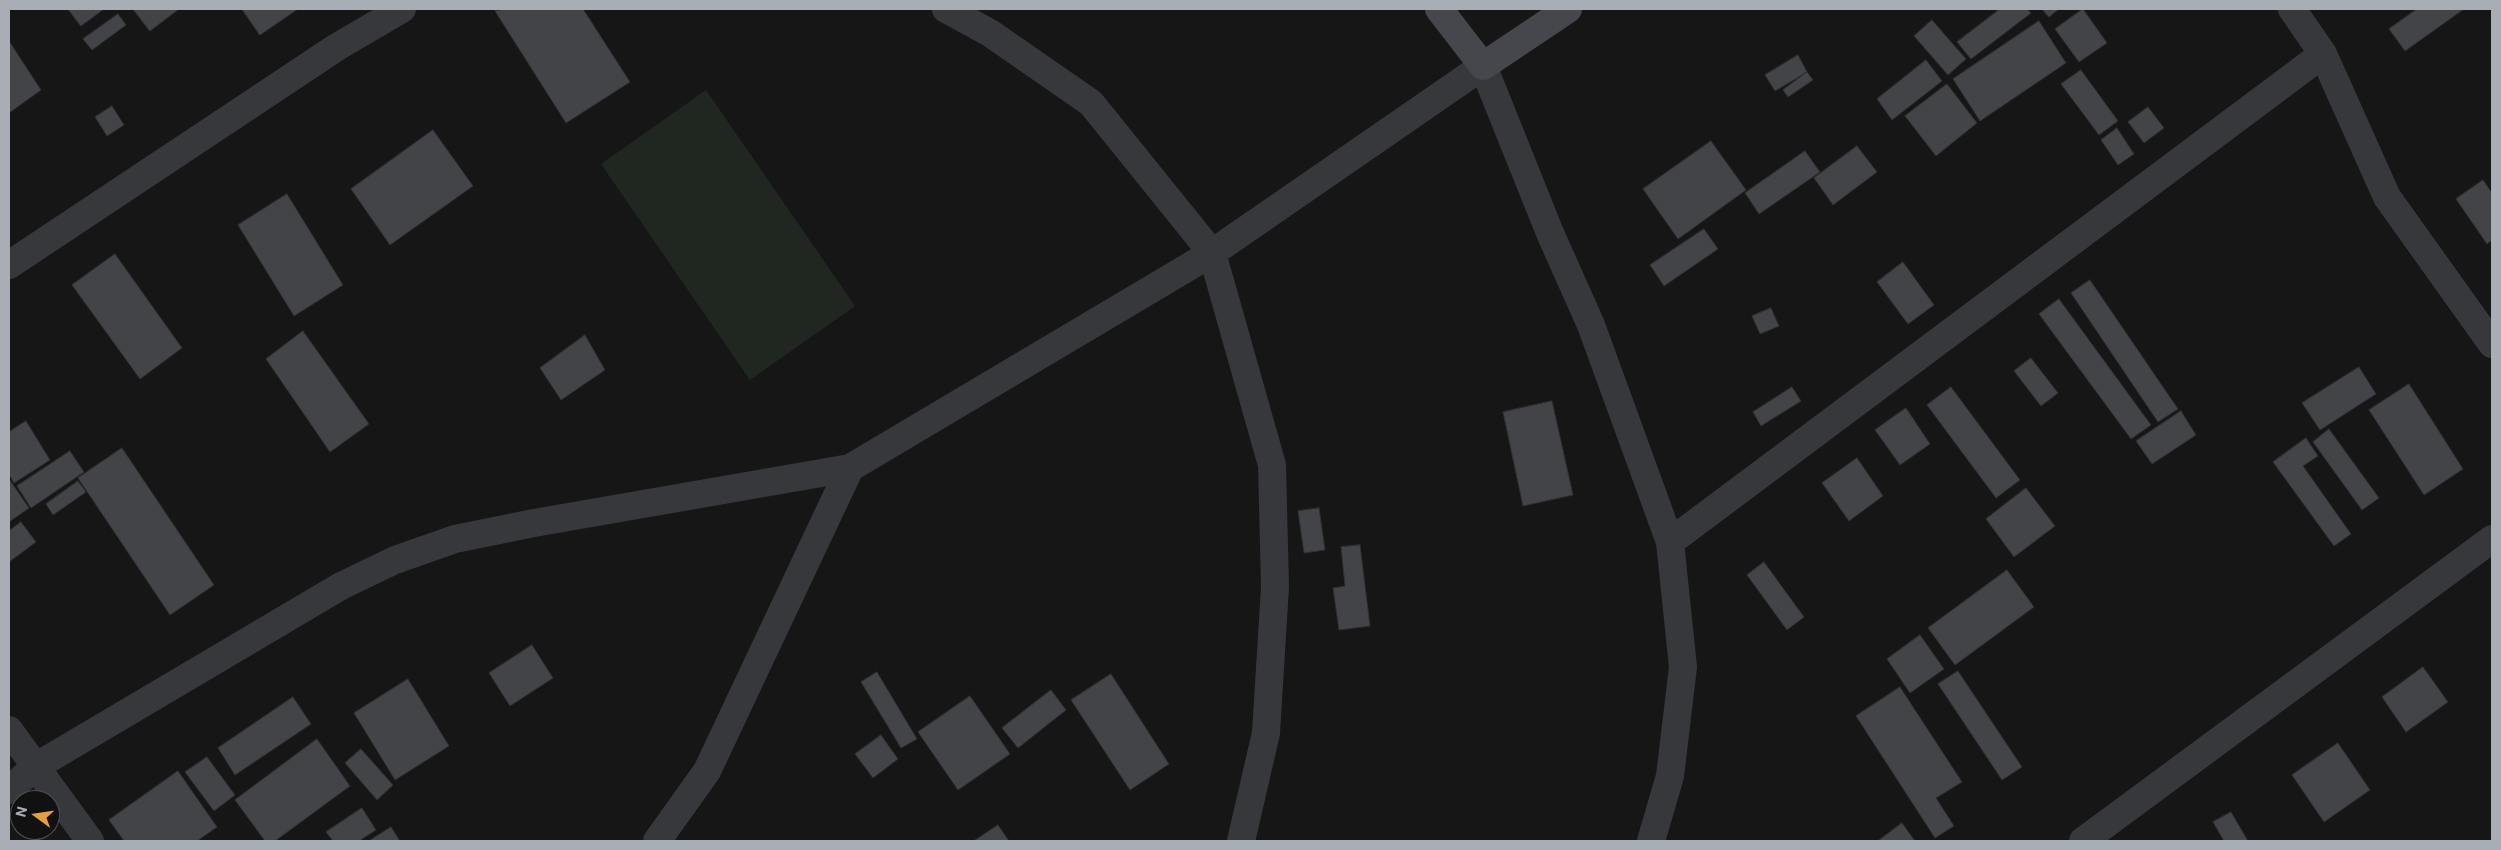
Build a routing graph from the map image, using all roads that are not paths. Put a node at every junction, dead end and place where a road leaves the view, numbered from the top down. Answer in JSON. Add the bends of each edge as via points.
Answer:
{"nodes":[{"id":1,"x":402,"y":9,"type":"edge"},
{"id":2,"x":946,"y":9,"type":"edge"},
{"id":3,"x":1439,"y":9,"type":"edge"},
{"id":4,"x":1568,"y":9,"type":"edge"},
{"id":5,"x":2292,"y":9,"type":"edge"},
{"id":6,"x":2323,"y":54,"type":"junction"},
{"id":7,"x":1483,"y":66,"type":"junction"},
{"id":8,"x":1212,"y":253,"type":"junction"},
{"id":9,"x":9,"y":265,"type":"edge"},
{"id":10,"x":2492,"y":344,"type":"edge"},
{"id":11,"x":850,"y":468,"type":"junction"},
{"id":12,"x":2492,"y":539,"type":"edge"},
{"id":13,"x":1670,"y":542,"type":"junction"},
{"id":14,"x":9,"y":730,"type":"edge"},
{"id":15,"x":35,"y":767,"type":"junction"},
{"id":16,"x":9,"y":790,"type":"edge"},
{"id":17,"x":90,"y":841,"type":"edge"},
{"id":18,"x":657,"y":841,"type":"edge"},
{"id":19,"x":1241,"y":841,"type":"edge"},
{"id":20,"x":1651,"y":841,"type":"edge"},
{"id":21,"x":2083,"y":841,"type":"edge"}],
"edges":[{"from":1,"to":9,"type":"street","via":[[337,46]]},
{"from":2,"to":8,"type":"street","via":[[990,33],[1090,103]]},
{"from":3,"to":7,"type":"street"},
{"from":4,"to":7,"type":"street"},
{"from":5,"to":6,"type":"street"},
{"from":6,"to":10,"type":"street","via":[[2387,196]]},
{"from":6,"to":13,"type":"street"},
{"from":7,"to":8,"type":"street"},
{"from":7,"to":13,"type":"street","via":[[1591,325]]},
{"from":8,"to":11,"type":"street"},
{"from":8,"to":19,"type":"street","via":[[1272,465],[1275,587],[1266,732]]},
{"from":11,"to":15,"type":"street","via":[[534,523],[455,539],[395,560],[341,586]]},
{"from":11,"to":18,"type":"street","via":[[707,771]]},
{"from":12,"to":21,"type":"street"},
{"from":13,"to":20,"type":"street","via":[[1683,667],[1670,776]]},
{"from":14,"to":15,"type":"street"},
{"from":15,"to":16,"type":"street"},
{"from":15,"to":17,"type":"street"}]}
